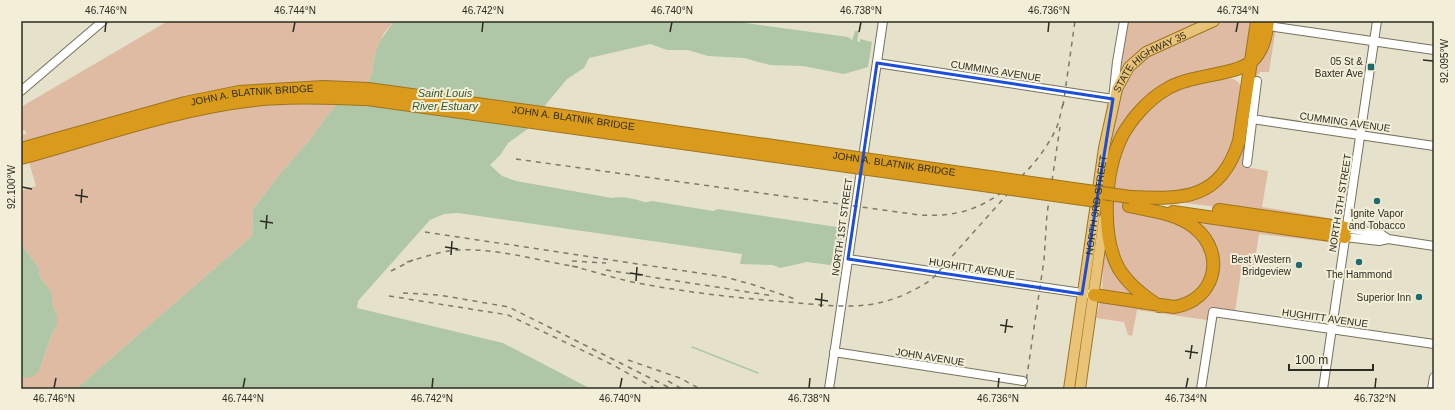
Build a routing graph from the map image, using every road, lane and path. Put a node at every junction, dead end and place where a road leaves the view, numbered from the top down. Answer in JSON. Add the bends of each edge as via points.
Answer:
{"nodes":[{"id":1,"x":103,"y":21,"type":"edge"},
{"id":2,"x":883,"y":21,"type":"edge"},
{"id":3,"x":1124,"y":21,"type":"edge"},
{"id":4,"x":1214,"y":21,"type":"edge"},
{"id":5,"x":1257,"y":21,"type":"edge"},
{"id":6,"x":1377,"y":21,"type":"edge"},
{"id":7,"x":1272,"y":24,"type":"edge"},
{"id":8,"x":1374,"y":42,"type":"junction"},
{"id":9,"x":1434,"y":50,"type":"edge"},
{"id":10,"x":1251,"y":62,"type":"junction"},
{"id":11,"x":877,"y":63,"type":"junction"},
{"id":12,"x":1257,"y":81,"type":"dead end"},
{"id":13,"x":1163,"y":90,"type":"junction"},
{"id":14,"x":21,"y":91,"type":"edge"},
{"id":15,"x":1113,"y":99,"type":"junction"},
{"id":16,"x":1252,"y":119,"type":"junction"},
{"id":17,"x":1360,"y":134,"type":"junction"},
{"id":18,"x":1240,"y":136,"type":"junction"},
{"id":19,"x":1434,"y":146,"type":"edge"},
{"id":20,"x":21,"y":149,"type":"edge"},
{"id":21,"x":21,"y":158,"type":"edge"},
{"id":22,"x":1247,"y":163,"type":"dead end"},
{"id":23,"x":1129,"y":202,"type":"junction"},
{"id":24,"x":1106,"y":204,"type":"junction"},
{"id":25,"x":1346,"y":232,"type":"junction"},
{"id":26,"x":1434,"y":246,"type":"edge"},
{"id":27,"x":848,"y":259,"type":"junction"},
{"id":28,"x":1088,"y":294,"type":"junction"},
{"id":29,"x":1159,"y":306,"type":"junction"},
{"id":30,"x":1331,"y":329,"type":"junction"},
{"id":31,"x":1434,"y":344,"type":"edge"},
{"id":32,"x":834,"y":352,"type":"junction"},
{"id":33,"x":1434,"y":377,"type":"edge"},
{"id":34,"x":1023,"y":381,"type":"dead end"},
{"id":35,"x":1067,"y":388,"type":"edge"},
{"id":36,"x":829,"y":389,"type":"edge"},
{"id":37,"x":1073,"y":389,"type":"edge"},
{"id":38,"x":1080,"y":389,"type":"edge"},
{"id":39,"x":1201,"y":389,"type":"edge"},
{"id":40,"x":1323,"y":389,"type":"edge"},
{"id":41,"x":1432,"y":389,"type":"edge"}],
"edges":[{"from":1,"to":14,"type":"street"},
{"from":2,"to":11,"type":"street","name":"NORTH 1ST STREET"},
{"from":3,"to":15,"type":"street","name":"NORTH 3RD STREET"},
{"from":4,"to":15,"type":"main road","name":"STATE HIGHWAY 35","via":[[1140,56],[1125,74]]},
{"from":5,"to":10,"type":"highway"},
{"from":6,"to":8,"type":"street","name":"NORTH 5TH STREET"},
{"from":7,"to":8,"type":"street"},
{"from":7,"to":10,"type":"highway","via":[[1262,47]]},
{"from":8,"to":9,"type":"street"},
{"from":8,"to":17,"type":"street","name":"NORTH 5TH STREET"},
{"from":10,"to":13,"type":"highway","via":[[1232,70],[1177,83]]},
{"from":10,"to":18,"type":"highway"},
{"from":11,"to":15,"type":"street","name":"CUMMING AVENUE"},
{"from":11,"to":27,"type":"street","name":"NORTH 1ST STREET"},
{"from":12,"to":16,"type":"street"},
{"from":13,"to":18,"type":"highway","via":[[1220,76],[1237,77],[1243,82],[1244,89]]},
{"from":13,"to":24,"type":"highway","name":"NORTH 3RD STREET","via":[[1148,103],[1121,138]]},
{"from":15,"to":28,"type":"main road","name":"NORTH 3RD STREET"},
{"from":16,"to":17,"type":"street","name":"CUMMING AVENUE"},
{"from":16,"to":22,"type":"street"},
{"from":17,"to":19,"type":"street","name":"CUMMING AVENUE"},
{"from":17,"to":25,"type":"street","name":"NORTH 5TH STREET"},
{"from":18,"to":23,"type":"highway","via":[[1233,158],[1226,169],[1214,182],[1199,192],[1176,198]]},
{"from":20,"to":23,"type":"highway","name":"JOHN A. BLATNIK BRIDGE","bridge":true,"via":[[185,103],[239,92],[324,87],[368,89],[540,112]]},
{"from":21,"to":23,"type":"highway","name":"JOHN A. BLATNIK BRIDGE","bridge":true,"via":[[169,116],[216,106],[285,97],[367,99]]},
{"from":23,"to":25,"type":"highway"},
{"from":23,"to":29,"type":"highway","via":[[1187,222],[1202,235],[1211,251],[1211,279],[1202,295],[1182,306]]},
{"from":24,"to":28,"type":"main road","name":"NORTH 3RD STREET"},
{"from":24,"to":29,"type":"highway","via":[[1109,239],[1120,269],[1134,287]]},
{"from":25,"to":26,"type":"street","via":[[1381,234],[1388,239]]},
{"from":25,"to":30,"type":"street","name":"NORTH 5TH STREET"},
{"from":27,"to":28,"type":"street","name":"HUGHITT AVENUE"},
{"from":27,"to":32,"type":"street","name":"NORTH 1ST STREET"},
{"from":28,"to":29,"type":"highway"},
{"from":28,"to":35,"type":"main road","name":"NORTH 3RD STREET"},
{"from":28,"to":38,"type":"main road","name":"NORTH 3RD STREET"},
{"from":30,"to":31,"type":"street","name":"HUGHITT AVENUE"},
{"from":30,"to":39,"type":"street","name":"HUGHITT AVENUE","via":[[1213,312]]},
{"from":30,"to":40,"type":"street","name":"NORTH 5TH STREET"},
{"from":32,"to":34,"type":"street","name":"JOHN AVENUE"},
{"from":32,"to":36,"type":"street","name":"NORTH 1ST STREET"},
{"from":33,"to":41,"type":"street"},
{"from":35,"to":37,"type":"street"}]}
